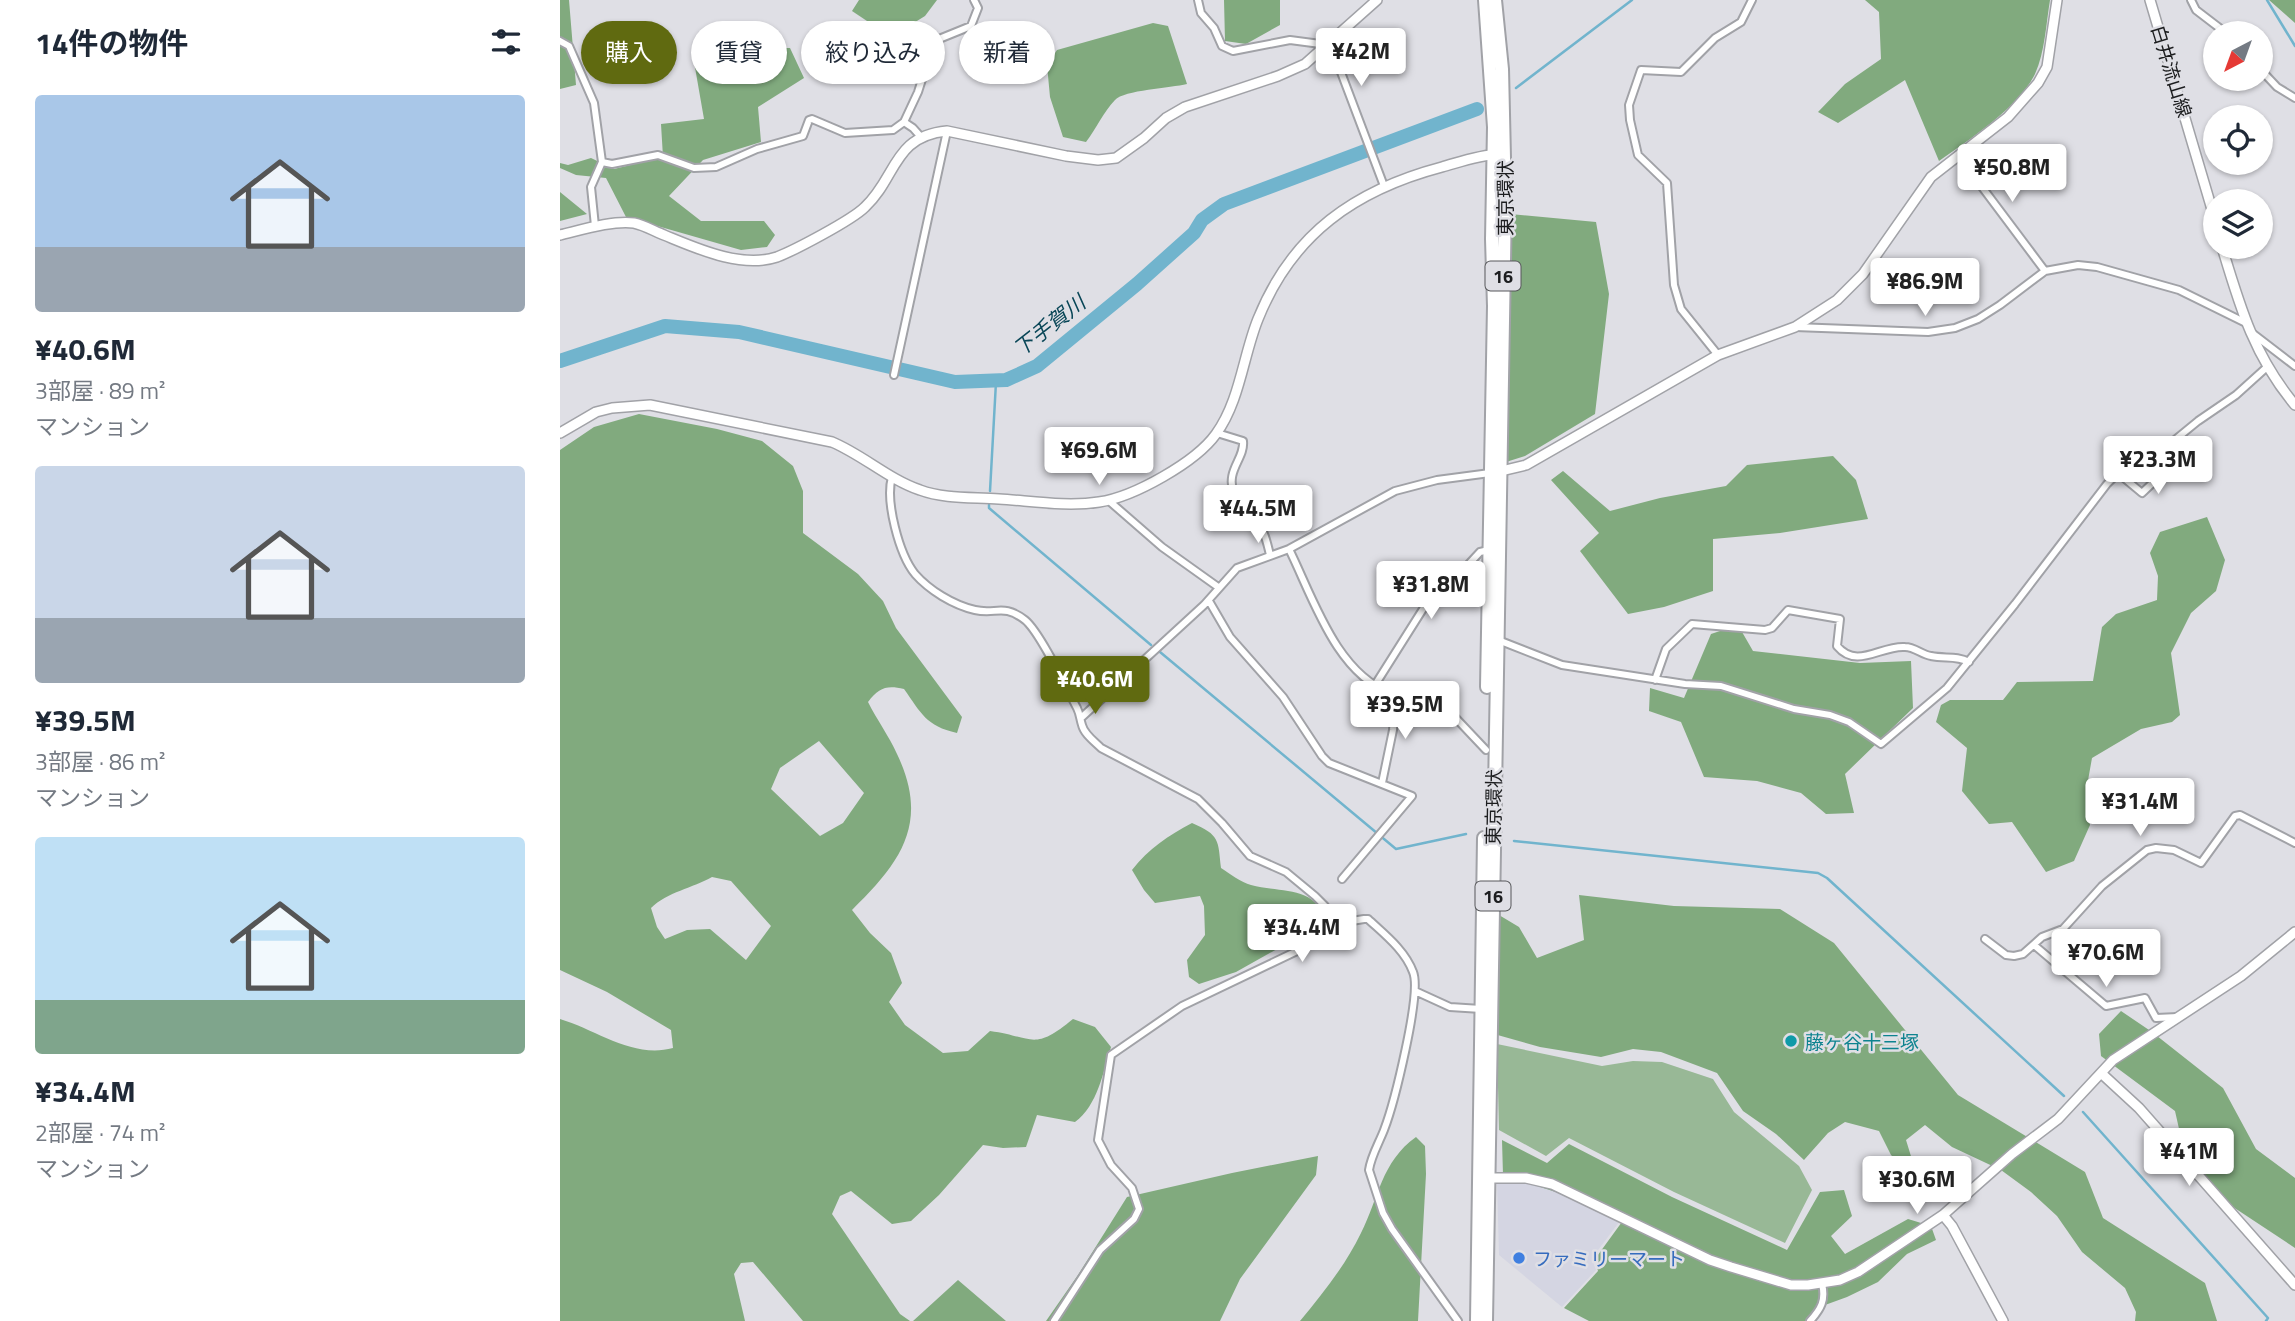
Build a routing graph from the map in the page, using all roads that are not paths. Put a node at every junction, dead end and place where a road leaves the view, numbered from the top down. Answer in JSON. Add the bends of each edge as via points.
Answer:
{"nodes":[{"id":1,"x":974,"y":0,"type":"edge"},
{"id":2,"x":1198,"y":0,"type":"edge"},
{"id":3,"x":1377,"y":0,"type":"edge"},
{"id":4,"x":1486,"y":0,"type":"edge"},
{"id":5,"x":1495,"y":0,"type":"edge"},
{"id":6,"x":1752,"y":0,"type":"edge"},
{"id":7,"x":2057,"y":0,"type":"edge"},
{"id":8,"x":2150,"y":0,"type":"edge"},
{"id":9,"x":2191,"y":0,"type":"edge"},
{"id":10,"x":2210,"y":21,"type":"edge"},
{"id":11,"x":560,"y":41,"type":"edge"},
{"id":12,"x":1328,"y":45,"type":"junction"},
{"id":13,"x":2273,"y":83,"type":"edge"},
{"id":14,"x":2295,"y":99,"type":"edge"},
{"id":15,"x":904,"y":122,"type":"junction"},
{"id":16,"x":947,"y":131,"type":"junction"},
{"id":17,"x":920,"y":137,"type":"junction"},
{"id":18,"x":1499,"y":154,"type":"junction"},
{"id":19,"x":1958,"y":154,"type":"junction"},
{"id":20,"x":602,"y":162,"type":"junction"},
{"id":21,"x":1384,"y":186,"type":"junction"},
{"id":22,"x":2206,"y":189,"type":"edge"},
{"id":23,"x":594,"y":226,"type":"junction"},
{"id":24,"x":560,"y":235,"type":"edge"},
{"id":25,"x":2226,"y":259,"type":"edge"},
{"id":26,"x":2045,"y":271,"type":"junction"},
{"id":27,"x":1795,"y":327,"type":"junction"},
{"id":28,"x":2248,"y":327,"type":"junction"},
{"id":29,"x":1718,"y":355,"type":"junction"},
{"id":30,"x":2295,"y":366,"type":"edge"},
{"id":31,"x":2267,"y":367,"type":"junction"},
{"id":32,"x":894,"y":374,"type":"dead end"},
{"id":33,"x":2295,"y":405,"type":"edge"},
{"id":34,"x":560,"y":433,"type":"edge"},
{"id":35,"x":1217,"y":433,"type":"junction"},
{"id":36,"x":2147,"y":459,"type":"junction"},
{"id":37,"x":1495,"y":472,"type":"junction"},
{"id":38,"x":2119,"y":473,"type":"junction"},
{"id":39,"x":892,"y":477,"type":"junction"},
{"id":40,"x":1108,"y":500,"type":"junction"},
{"id":41,"x":1289,"y":549,"type":"junction"},
{"id":42,"x":1489,"y":550,"type":"junction"},
{"id":43,"x":1270,"y":555,"type":"junction"},
{"id":44,"x":1218,"y":587,"type":"junction"},
{"id":45,"x":1209,"y":601,"type":"junction"},
{"id":46,"x":1492,"y":638,"type":"junction"},
{"id":47,"x":1969,"y":662,"type":"junction"},
{"id":48,"x":1655,"y":680,"type":"junction"},
{"id":49,"x":1375,"y":685,"type":"junction"},
{"id":50,"x":1396,"y":694,"type":"junction"},
{"id":51,"x":1082,"y":717,"type":"junction"},
{"id":52,"x":1486,"y":750,"type":"junction"},
{"id":53,"x":1382,"y":783,"type":"junction"},
{"id":54,"x":2295,"y":843,"type":"edge"},
{"id":55,"x":1342,"y":879,"type":"dead end"},
{"id":56,"x":1333,"y":924,"type":"junction"},
{"id":57,"x":2295,"y":932,"type":"edge"},
{"id":58,"x":1985,"y":939,"type":"dead end"},
{"id":59,"x":2034,"y":945,"type":"junction"},
{"id":60,"x":1415,"y":991,"type":"junction"},
{"id":61,"x":1481,"y":1009,"type":"junction"},
{"id":62,"x":2180,"y":1017,"type":"junction"},
{"id":63,"x":2101,"y":1073,"type":"junction"},
{"id":64,"x":1483,"y":1178,"type":"junction"},
{"id":65,"x":1943,"y":1215,"type":"junction"},
{"id":66,"x":1822,"y":1284,"type":"junction"},
{"id":67,"x":2295,"y":1285,"type":"edge"},
{"id":68,"x":1054,"y":1321,"type":"edge"},
{"id":69,"x":1458,"y":1321,"type":"edge"},
{"id":70,"x":1477,"y":1321,"type":"edge"},
{"id":71,"x":1486,"y":1321,"type":"edge"},
{"id":72,"x":1810,"y":1321,"type":"edge"},
{"id":73,"x":2003,"y":1321,"type":"edge"}],
"edges":[{"from":1,"to":15,"type":"street","via":[[978,8],[971,26],[939,39],[931,51]]},
{"from":2,"to":12,"type":"street","via":[[1222,46],[1233,51],[1290,40]]},
{"from":3,"to":12,"type":"street"},
{"from":4,"to":18,"type":"highway","name":"東京環状","number":"16"},
{"from":5,"to":18,"type":"highway","name":"東京環状","number":"16","via":[[1502,69]]},
{"from":6,"to":29,"type":"street","via":[[1741,22],[1715,38],[1682,72],[1641,70],[1629,105],[1638,155],[1667,183],[1674,285],[1681,309]]},
{"from":7,"to":19,"type":"street","via":[[2048,67],[2038,83],[2008,117]]},
{"from":8,"to":22,"type":"street","name":"白井流山線"},
{"from":9,"to":10,"type":"street"},
{"from":11,"to":20,"type":"street","via":[[569,46],[594,103]]},
{"from":12,"to":16,"type":"street","via":[[1305,64],[1185,107],[1116,158],[1066,156]]},
{"from":12,"to":21,"type":"street"},
{"from":13,"to":14,"type":"street"},
{"from":15,"to":17,"type":"street"},
{"from":15,"to":20,"type":"street","via":[[893,130],[845,133],[812,119],[803,136],[716,166],[694,168],[658,155]]},
{"from":16,"to":17,"type":"street"},
{"from":16,"to":32,"type":"street"},
{"from":17,"to":23,"type":"street","via":[[899,155],[866,207],[778,257],[736,259],[636,223]]},
{"from":18,"to":21,"type":"street"},
{"from":18,"to":37,"type":"highway","name":"東京環状","number":"16"},
{"from":19,"to":26,"type":"street"},
{"from":19,"to":27,"type":"street","via":[[1919,190],[1863,274],[1837,300]]},
{"from":20,"to":23,"type":"street","via":[[591,187]]},
{"from":21,"to":35,"type":"street","via":[[1330,219],[1285,268],[1257,320],[1231,405]]},
{"from":23,"to":24,"type":"street"},
{"from":25,"to":28,"type":"street"},
{"from":26,"to":27,"type":"street","via":[[1978,319],[1955,328],[1928,332]]},
{"from":26,"to":28,"type":"street","via":[[2097,267],[2179,290]]},
{"from":27,"to":29,"type":"street"},
{"from":28,"to":30,"type":"street"},
{"from":28,"to":31,"type":"street"},
{"from":29,"to":37,"type":"street","via":[[1526,465]]},
{"from":31,"to":33,"type":"street"},
{"from":31,"to":36,"type":"street"},
{"from":34,"to":39,"type":"street","via":[[596,412],[650,405],[831,442]]},
{"from":35,"to":40,"type":"street","via":[[1191,460]]},
{"from":35,"to":43,"type":"street","via":[[1243,441],[1232,468],[1233,492],[1261,527]]},
{"from":36,"to":38,"type":"street"},
{"from":36,"to":38,"type":"street","via":[[2161,475],[2142,493]]},
{"from":37,"to":41,"type":"street","via":[[1395,491]]},
{"from":37,"to":42,"type":"highway","name":"東京環状","number":"16"},
{"from":37,"to":46,"type":"highway","name":"東京環状","number":"16"},
{"from":38,"to":47,"type":"street"},
{"from":39,"to":40,"type":"street","via":[[922,491],[945,495],[1052,502]]},
{"from":39,"to":51,"type":"street","via":[[892,513],[914,572],[957,603],[976,610],[1003,609],[1028,622]]},
{"from":40,"to":44,"type":"street"},
{"from":41,"to":43,"type":"street"},
{"from":41,"to":49,"type":"street","via":[[1333,640]]},
{"from":42,"to":46,"type":"highway","name":"東京環状","number":"16"},
{"from":42,"to":49,"type":"street","via":[[1480,552],[1423,609]]},
{"from":43,"to":44,"type":"street","via":[[1237,568]]},
{"from":44,"to":45,"type":"street"},
{"from":45,"to":51,"type":"street"},
{"from":45,"to":53,"type":"street","via":[[1230,637],[1283,698],[1322,756],[1329,763]]},
{"from":46,"to":48,"type":"street","via":[[1562,665]]},
{"from":46,"to":52,"type":"highway","name":"東京環状","number":"16"},
{"from":46,"to":64,"type":"highway","name":"東京環状","number":"16"},
{"from":47,"to":48,"type":"street","via":[[1935,699],[1881,744],[1830,715],[1721,686]]},
{"from":47,"to":48,"type":"street","via":[[1958,656],[1928,656],[1908,647],[1860,657],[1837,646],[1840,619],[1788,610],[1765,630],[1692,624],[1666,649]]},
{"from":49,"to":50,"type":"street"},
{"from":50,"to":52,"type":"street","via":[[1434,695]]},
{"from":50,"to":53,"type":"street"},
{"from":51,"to":56,"type":"street","via":[[1082,726],[1101,748],[1198,799],[1250,856],[1286,872],[1315,896]]},
{"from":52,"to":61,"type":"highway","name":"東京環状","number":"16"},
{"from":53,"to":55,"type":"street","via":[[1412,796]]},
{"from":54,"to":59,"type":"street","via":[[2240,815],[2201,863],[2174,850],[2147,850],[2102,886],[2063,929]]},
{"from":56,"to":60,"type":"street","via":[[1367,919],[1408,961]]},
{"from":56,"to":68,"type":"street","via":[[1294,952],[1182,1006],[1111,1055],[1097,1140],[1132,1188],[1139,1209],[1100,1250]]},
{"from":57,"to":62,"type":"street"},
{"from":58,"to":59,"type":"street","via":[[2014,957]]},
{"from":59,"to":62,"type":"street","via":[[2106,1006],[2145,998],[2156,1018]]},
{"from":60,"to":61,"type":"street","via":[[1450,1007]]},
{"from":60,"to":69,"type":"street","via":[[1403,1065],[1369,1170],[1392,1229]]},
{"from":61,"to":64,"type":"highway","name":"東京環状","number":"16"},
{"from":62,"to":63,"type":"street","via":[[2113,1060]]},
{"from":63,"to":65,"type":"street","via":[[2048,1129]]},
{"from":63,"to":67,"type":"street","via":[[2139,1108]]},
{"from":64,"to":66,"type":"street","via":[[1542,1181],[1710,1260],[1791,1284]]},
{"from":64,"to":70,"type":"highway","name":"東京環状","number":"16"},
{"from":64,"to":71,"type":"highway","name":"東京環状","number":"16"},
{"from":65,"to":66,"type":"street","via":[[1858,1272]]},
{"from":65,"to":73,"type":"street"},
{"from":66,"to":72,"type":"street","via":[[1823,1302]]}]}
